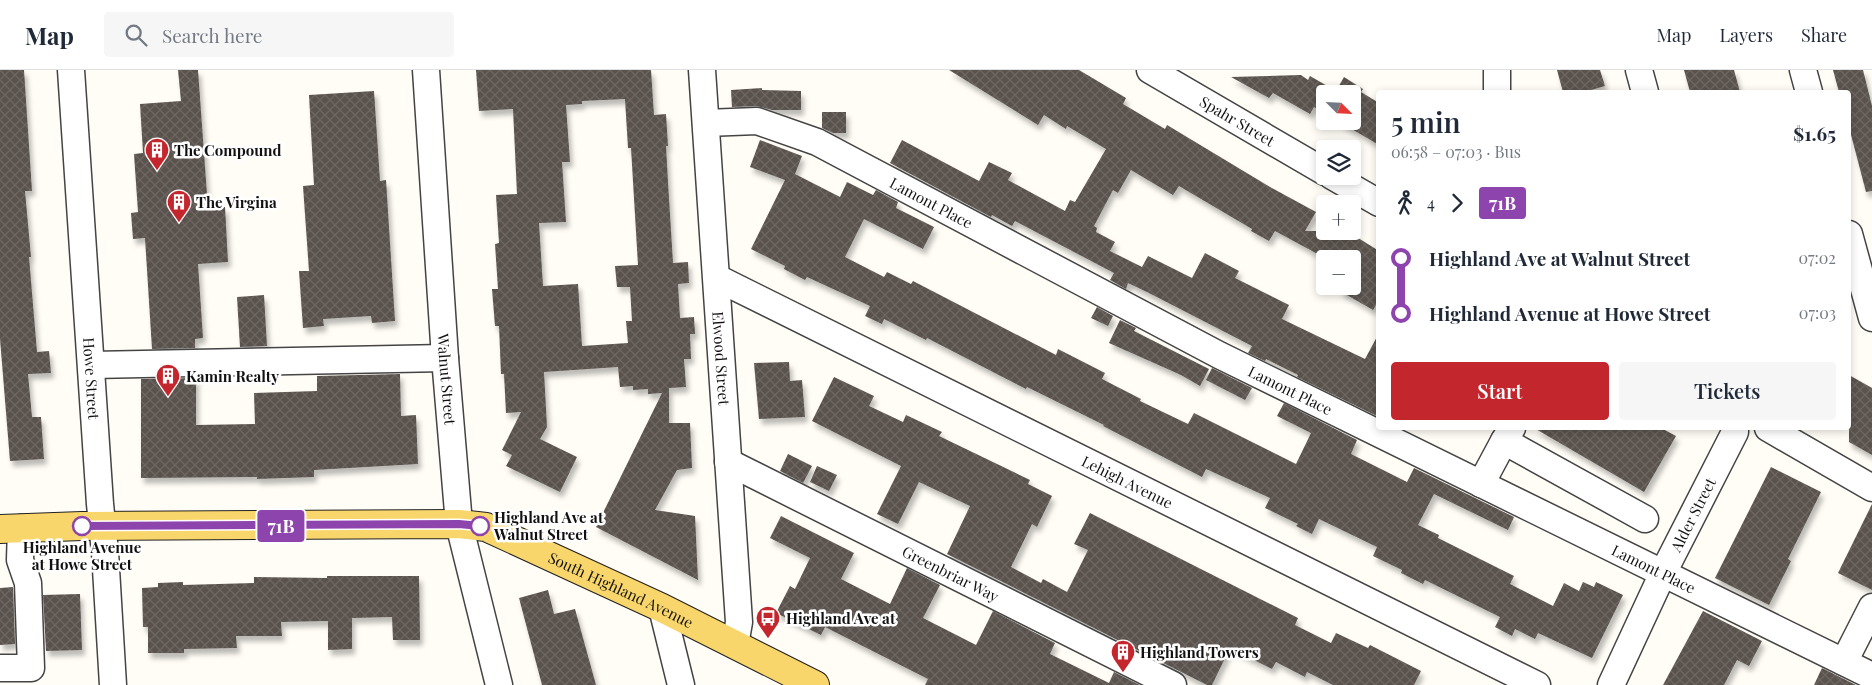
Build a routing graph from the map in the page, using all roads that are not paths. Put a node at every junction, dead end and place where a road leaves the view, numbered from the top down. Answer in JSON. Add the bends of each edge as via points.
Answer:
{"nodes":[{"id":1,"x":72,"y":70,"type":"edge"},
{"id":2,"x":426,"y":70,"type":"edge"},
{"id":3,"x":702,"y":70,"type":"edge"},
{"id":4,"x":1150,"y":70,"type":"edge"},
{"id":5,"x":1497,"y":70,"type":"edge"},
{"id":6,"x":1639,"y":70,"type":"edge"},
{"id":7,"x":1803,"y":70,"type":"edge"},
{"id":8,"x":1497,"y":90,"type":"edge"},
{"id":9,"x":1644,"y":90,"type":"edge"},
{"id":10,"x":1808,"y":90,"type":"edge"},
{"id":11,"x":706,"y":123,"type":"junction"},
{"id":12,"x":1316,"y":167,"type":"edge"},
{"id":13,"x":1348,"y":185,"type":"edge"},
{"id":14,"x":1376,"y":201,"type":"edge"},
{"id":15,"x":1851,"y":241,"type":"edge"},
{"id":16,"x":717,"y":278,"type":"junction"},
{"id":17,"x":1872,"y":318,"type":"edge"},
{"id":18,"x":445,"y":358,"type":"junction"},
{"id":19,"x":92,"y":365,"type":"junction"},
{"id":20,"x":1735,"y":430,"type":"edge"},
{"id":21,"x":1771,"y":430,"type":"edge"},
{"id":22,"x":1508,"y":434,"type":"edge"},
{"id":23,"x":728,"y":462,"type":"junction"},
{"id":24,"x":1481,"y":484,"type":"junction"},
{"id":25,"x":1872,"y":488,"type":"edge"},
{"id":26,"x":1645,"y":519,"type":"dead end"},
{"id":27,"x":459,"y":524,"type":"junction"},
{"id":28,"x":102,"y":527,"type":"junction"},
{"id":29,"x":11,"y":529,"type":"edge"},
{"id":30,"x":1663,"y":573,"type":"junction"},
{"id":31,"x":1872,"y":607,"type":"edge"},
{"id":32,"x":662,"y":608,"type":"junction"},
{"id":33,"x":735,"y":645,"type":"junction"},
{"id":34,"x":1844,"y":662,"type":"junction"},
{"id":35,"x":0,"y":668,"type":"edge"},
{"id":36,"x":1872,"y":676,"type":"edge"},
{"id":37,"x":113,"y":685,"type":"edge"},
{"id":38,"x":499,"y":685,"type":"edge"},
{"id":39,"x":681,"y":685,"type":"edge"},
{"id":40,"x":815,"y":685,"type":"edge"},
{"id":41,"x":1173,"y":685,"type":"edge"},
{"id":42,"x":1537,"y":685,"type":"edge"},
{"id":43,"x":1611,"y":685,"type":"edge"}],
"edges":[{"from":1,"to":19,"type":"street","name":"Howe Street"},
{"from":2,"to":18,"type":"street","name":"Walnut Street"},
{"from":3,"to":11,"type":"street","name":"Elwood Street"},
{"from":4,"to":12,"type":"street","name":"Spahr Street"},
{"from":5,"to":8,"type":"street"},
{"from":6,"to":9,"type":"street"},
{"from":7,"to":10,"type":"street"},
{"from":11,"to":16,"type":"street","name":"Elwood Street"},
{"from":11,"to":24,"type":"street","name":"Lamont Place","via":[[758,121],[817,142],[1219,355]]},
{"from":13,"to":14,"type":"street"},
{"from":15,"to":17,"type":"street"},
{"from":16,"to":23,"type":"street","name":"Elwood Street"},
{"from":16,"to":42,"type":"street","name":"Lehigh Avenue"},
{"from":18,"to":19,"type":"street"},
{"from":18,"to":27,"type":"street","name":"Walnut Street"},
{"from":19,"to":28,"type":"street","name":"Howe Street"},
{"from":20,"to":30,"type":"street","name":"Alder Street"},
{"from":21,"to":25,"type":"street"},
{"from":22,"to":24,"type":"street"},
{"from":22,"to":26,"type":"street"},
{"from":23,"to":33,"type":"street","name":"Elwood Street","via":[[739,622]]},
{"from":23,"to":41,"type":"street","name":"Greenbriar Way"},
{"from":24,"to":30,"type":"street","name":"Lamont Place"},
{"from":27,"to":28,"type":"main road","name":"South Highland Avenue"},
{"from":27,"to":32,"type":"main road","name":"South Highland Avenue","via":[[486,527]]},
{"from":27,"to":38,"type":"street","name":"Walnut Street"},
{"from":28,"to":29,"type":"main road","name":"South Highland Avenue"},
{"from":28,"to":37,"type":"street","name":"Howe Street"},
{"from":29,"to":35,"type":"street","via":[[28,583],[31,668]]},
{"from":30,"to":34,"type":"street","name":"Lamont Place"},
{"from":30,"to":43,"type":"street","name":"Alder Street"},
{"from":31,"to":34,"type":"street"},
{"from":32,"to":33,"type":"main road","name":"South Highland Avenue"},
{"from":32,"to":39,"type":"street"},
{"from":33,"to":40,"type":"main road","name":"South Highland Avenue"},
{"from":34,"to":36,"type":"street","name":"Lamont Place"}]}
